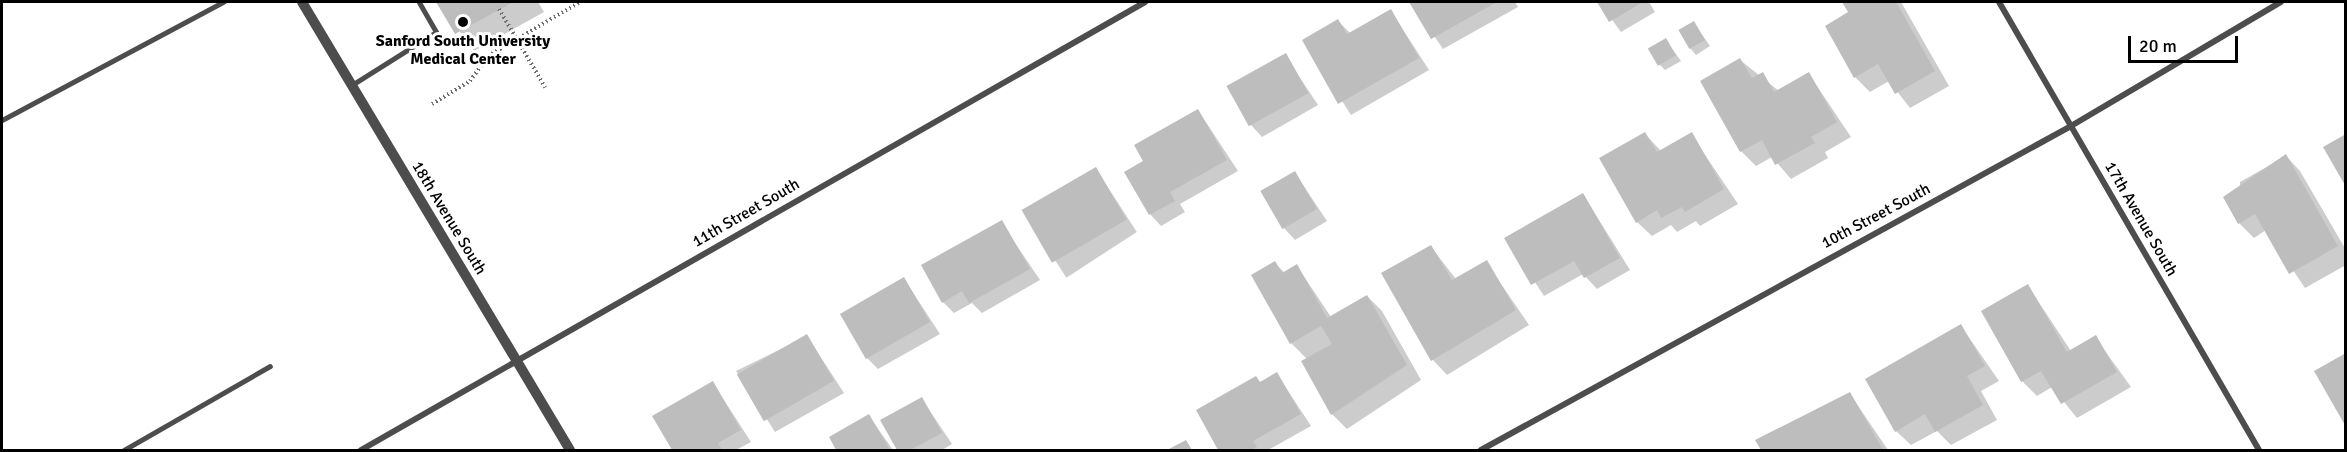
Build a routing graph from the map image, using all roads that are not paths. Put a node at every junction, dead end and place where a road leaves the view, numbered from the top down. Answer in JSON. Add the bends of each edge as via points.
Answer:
{"nodes":[{"id":1,"x":223,"y":2,"type":"edge"},
{"id":2,"x":302,"y":2,"type":"edge"},
{"id":3,"x":419,"y":2,"type":"edge"},
{"id":4,"x":1145,"y":2,"type":"edge"},
{"id":5,"x":1999,"y":2,"type":"edge"},
{"id":6,"x":2281,"y":2,"type":"edge"},
{"id":7,"x":352,"y":85,"type":"junction"},
{"id":8,"x":2,"y":120,"type":"edge"},
{"id":9,"x":2071,"y":126,"type":"junction"},
{"id":10,"x":516,"y":360,"type":"junction"},
{"id":11,"x":270,"y":366,"type":"dead end"},
{"id":12,"x":124,"y":450,"type":"edge"},
{"id":13,"x":361,"y":450,"type":"edge"},
{"id":14,"x":570,"y":450,"type":"edge"},
{"id":15,"x":1481,"y":450,"type":"edge"},
{"id":16,"x":2259,"y":450,"type":"edge"}],
"edges":[{"from":1,"to":8,"type":"lane"},
{"from":2,"to":7,"type":"street","name":"18th Avenue South"},
{"from":3,"to":7,"type":"lane","via":[[436,32]]},
{"from":4,"to":10,"type":"street","name":"11th Street South"},
{"from":5,"to":9,"type":"street","name":"17th Avenue South"},
{"from":6,"to":9,"type":"street","name":"10th Street South"},
{"from":7,"to":10,"type":"street","name":"18th Avenue South"},
{"from":9,"to":15,"type":"street","name":"10th Street South"},
{"from":9,"to":16,"type":"street","name":"17th Avenue South"},
{"from":10,"to":13,"type":"street","name":"11th Street South"},
{"from":10,"to":14,"type":"street","name":"18th Avenue South"},
{"from":11,"to":12,"type":"lane"}]}
